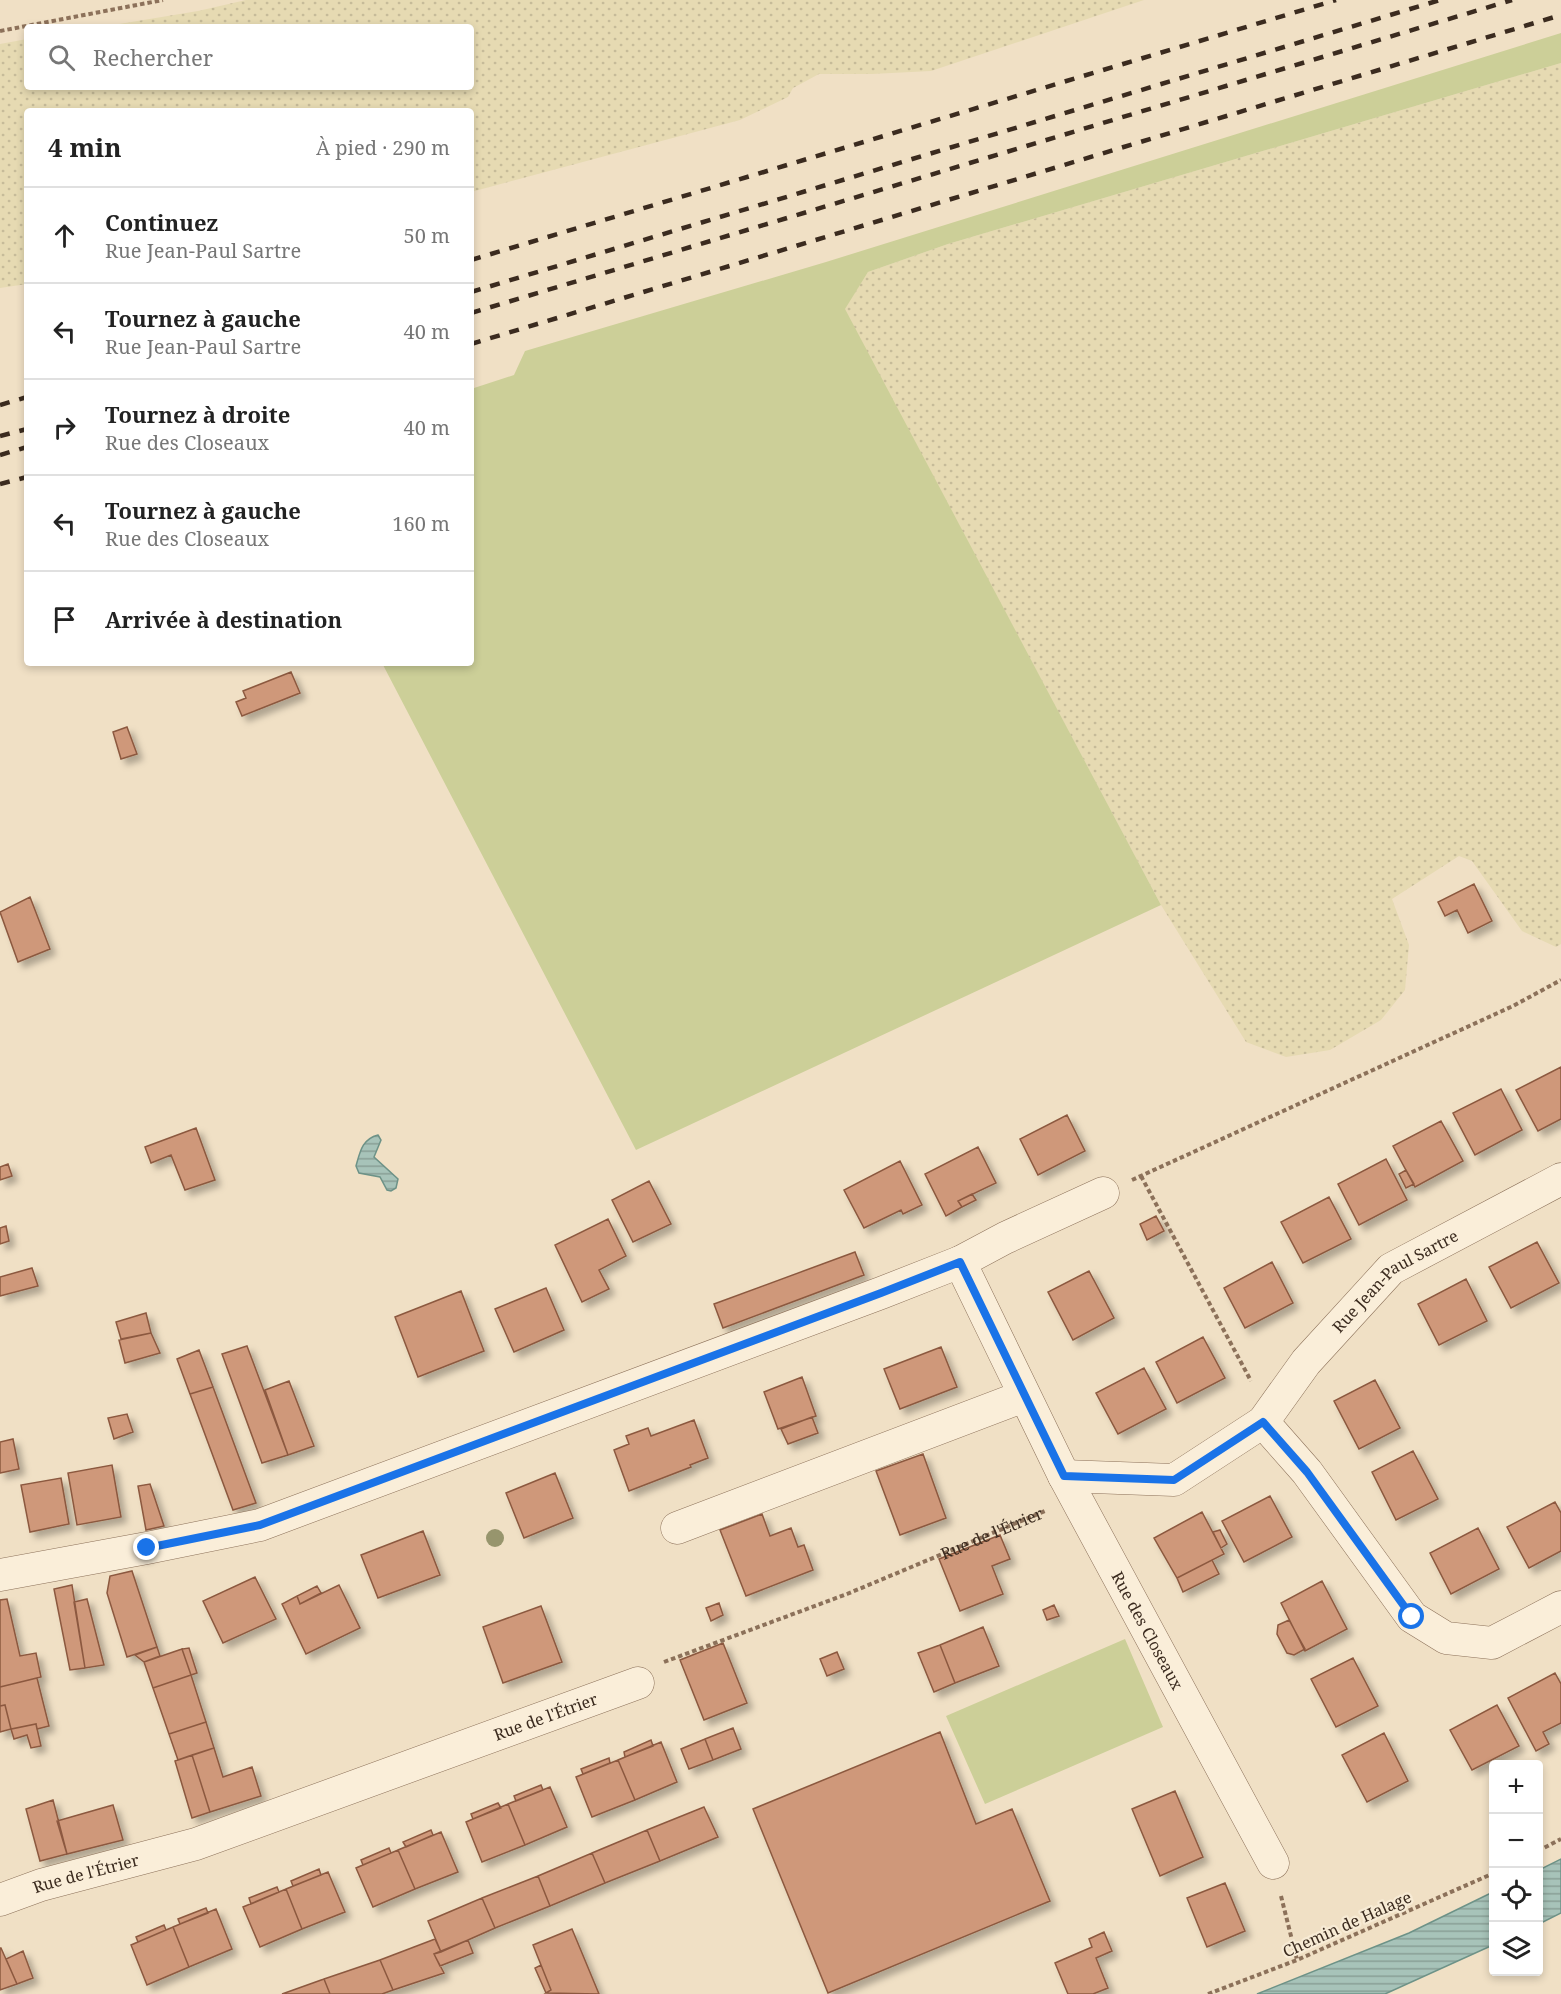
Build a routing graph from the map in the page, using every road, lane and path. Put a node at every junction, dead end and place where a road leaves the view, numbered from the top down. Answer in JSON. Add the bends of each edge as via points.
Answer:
{"nodes":[{"id":1,"x":163,"y":0,"type":"edge"},
{"id":2,"x":41,"y":24,"type":"edge"},
{"id":3,"x":24,"y":27,"type":"edge"},
{"id":4,"x":0,"y":32,"type":"edge"},
{"id":5,"x":1561,"y":980,"type":"edge"},
{"id":6,"x":1142,"y":1176,"type":"junction"},
{"id":7,"x":1561,"y":1179,"type":"edge"},
{"id":8,"x":1103,"y":1193,"type":"joint"},
{"id":9,"x":960,"y":1262,"type":"junction"},
{"id":10,"x":1024,"y":1396,"type":"junction"},
{"id":11,"x":1263,"y":1422,"type":"junction"},
{"id":12,"x":1070,"y":1487,"type":"junction"},
{"id":13,"x":677,"y":1528,"type":"dead end"},
{"id":14,"x":0,"y":1575,"type":"edge"},
{"id":15,"x":1561,"y":1608,"type":"edge"},
{"id":16,"x":638,"y":1683,"type":"joint"},
{"id":17,"x":1561,"y":1839,"type":"edge"},
{"id":18,"x":1543,"y":1849,"type":"edge"},
{"id":19,"x":1273,"y":1863,"type":"joint"},
{"id":20,"x":1489,"y":1875,"type":"edge"},
{"id":21,"x":0,"y":1900,"type":"edge"},
{"id":22,"x":1297,"y":1960,"type":"junction"},
{"id":23,"x":1208,"y":1994,"type":"edge"}],
"edges":[{"from":1,"to":2,"type":"path"},
{"from":3,"to":4,"type":"path"},
{"from":5,"to":6,"type":"path","via":[[1514,1006]]},
{"from":6,"to":8,"type":"path"},
{"from":6,"to":11,"type":"path","via":[[1255,1388]]},
{"from":7,"to":11,"type":"street","name":"Rue Jean-Paul Sartre","via":[[1391,1269],[1306,1362]]},
{"from":8,"to":9,"type":"street"},
{"from":9,"to":10,"type":"street","name":"Rue des Closeaux"},
{"from":9,"to":14,"type":"street","via":[[260,1525]]},
{"from":10,"to":12,"type":"street","name":"Rue des Closeaux"},
{"from":10,"to":13,"type":"street"},
{"from":11,"to":12,"type":"street","name":"Rue Jean-Paul Sartre","via":[[1174,1480]]},
{"from":11,"to":15,"type":"street","via":[[1307,1472],[1412,1617],[1446,1638],[1492,1643]]},
{"from":12,"to":16,"type":"path","name":"Rue de l'Étrier","via":[[847,1594],[649,1668]]},
{"from":12,"to":19,"type":"street","name":"Rue des Closeaux"},
{"from":16,"to":21,"type":"street","name":"Rue de l'Étrier","via":[[196,1844],[41,1885]]},
{"from":17,"to":18,"type":"path"},
{"from":19,"to":22,"type":"path"},
{"from":20,"to":22,"type":"path","name":"Chemin de Halage"},
{"from":22,"to":23,"type":"path","name":"Chemin de Halage"}]}
